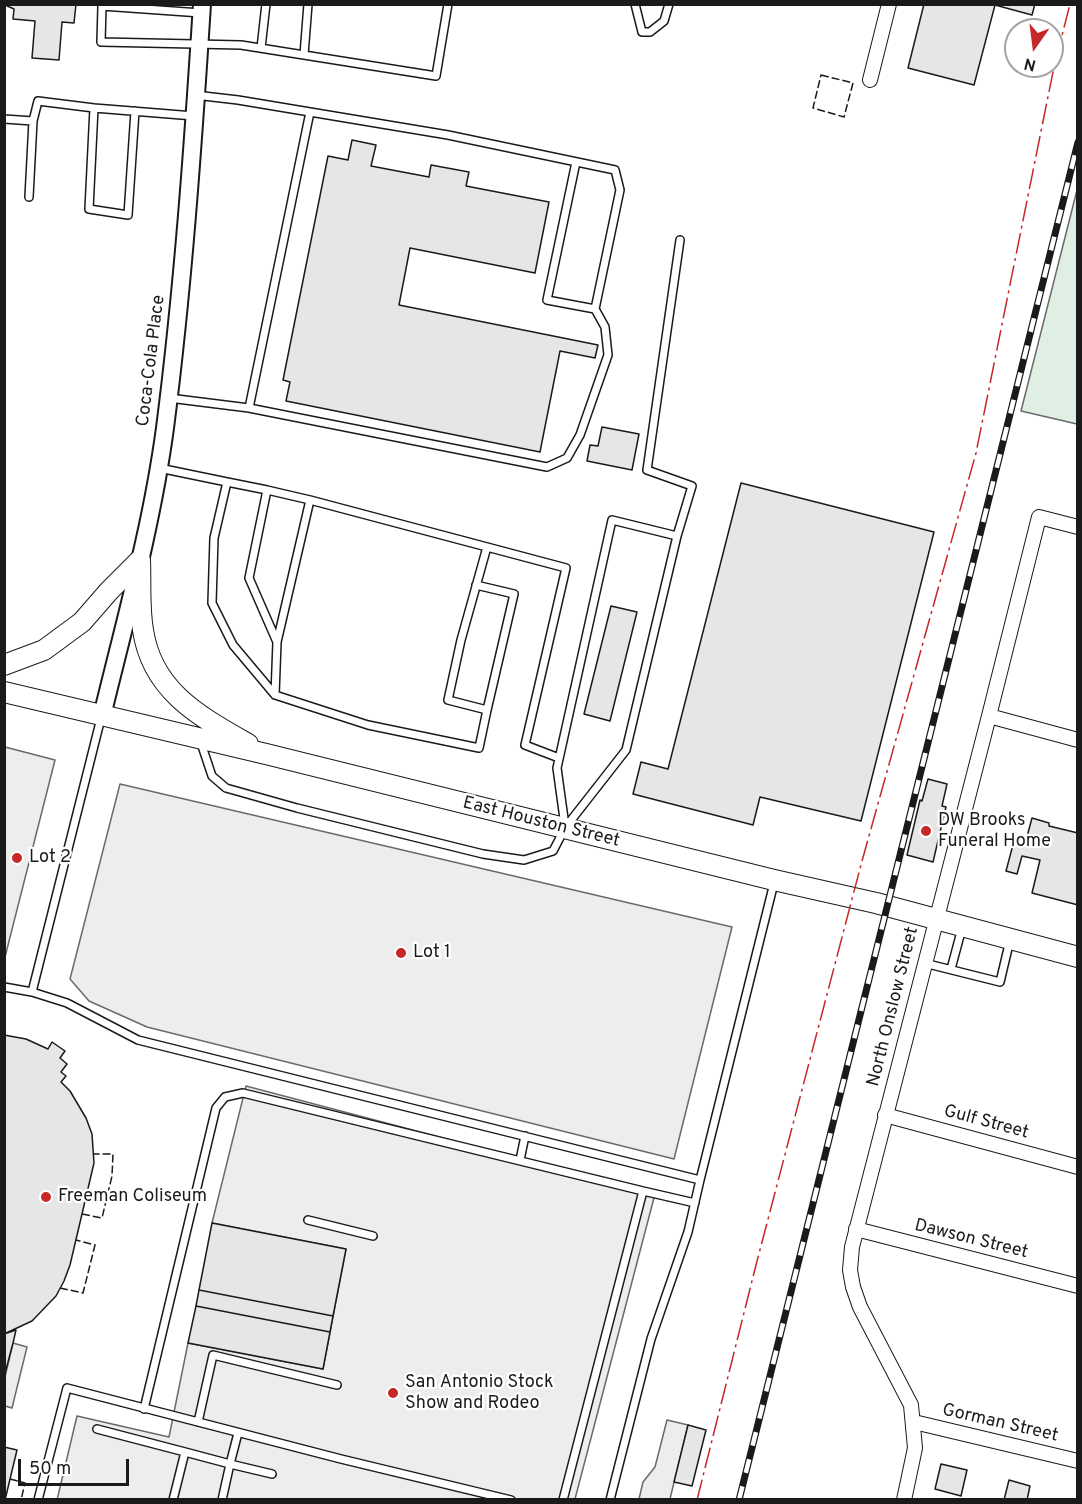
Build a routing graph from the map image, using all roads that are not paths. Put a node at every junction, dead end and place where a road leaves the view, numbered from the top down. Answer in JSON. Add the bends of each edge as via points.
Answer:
{"nodes":[{"id":1,"x":266,"y":4,"type":"edge"},
{"id":2,"x":308,"y":4,"type":"edge"},
{"id":3,"x":448,"y":4,"type":"edge"},
{"id":4,"x":634,"y":4,"type":"edge"},
{"id":5,"x":669,"y":4,"type":"edge"},
{"id":6,"x":889,"y":4,"type":"edge"},
{"id":7,"x":202,"y":9,"type":"edge"},
{"id":8,"x":199,"y":43,"type":"junction"},
{"id":9,"x":261,"y":48,"type":"junction"},
{"id":10,"x":304,"y":55,"type":"junction"},
{"id":11,"x":870,"y":80,"type":"dead end"},
{"id":12,"x":195,"y":95,"type":"junction"},
{"id":13,"x":94,"y":108,"type":"junction"},
{"id":14,"x":135,"y":111,"type":"junction"},
{"id":15,"x":310,"y":112,"type":"junction"},
{"id":16,"x":194,"y":116,"type":"junction"},
{"id":17,"x":4,"y":119,"type":"edge"},
{"id":18,"x":33,"y":121,"type":"junction"},
{"id":19,"x":576,"y":162,"type":"junction"},
{"id":20,"x":29,"y":197,"type":"dead end"},
{"id":21,"x":680,"y":240,"type":"dead end"},
{"id":22,"x":595,"y":309,"type":"junction"},
{"id":23,"x":168,"y":398,"type":"junction"},
{"id":24,"x":249,"y":408,"type":"junction"},
{"id":25,"x":158,"y":468,"type":"junction"},
{"id":26,"x":227,"y":482,"type":"junction"},
{"id":27,"x":267,"y":490,"type":"junction"},
{"id":28,"x":310,"y":500,"type":"junction"},
{"id":29,"x":1077,"y":527,"type":"edge"},
{"id":30,"x":677,"y":536,"type":"junction"},
{"id":31,"x":487,"y":547,"type":"junction"},
{"id":32,"x":140,"y":560,"type":"junction"},
{"id":33,"x":477,"y":585,"type":"junction"},
{"id":34,"x":277,"y":642,"type":"junction"},
{"id":35,"x":4,"y":665,"type":"edge"},
{"id":36,"x":4,"y":692,"type":"edge"},
{"id":37,"x":275,"y":695,"type":"junction"},
{"id":38,"x":487,"y":710,"type":"junction"},
{"id":39,"x":102,"y":716,"type":"junction"},
{"id":40,"x":989,"y":716,"type":"junction"},
{"id":41,"x":200,"y":739,"type":"junction"},
{"id":42,"x":1077,"y":740,"type":"edge"},
{"id":43,"x":266,"y":754,"type":"junction"},
{"id":44,"x":559,"y":758,"type":"junction"},
{"id":45,"x":565,"y":828,"type":"junction"},
{"id":46,"x":774,"y":880,"type":"junction"},
{"id":47,"x":935,"y":919,"type":"junction"},
{"id":48,"x":963,"y":926,"type":"junction"},
{"id":49,"x":1010,"y":939,"type":"junction"},
{"id":50,"x":1077,"y":957,"type":"edge"},
{"id":51,"x":924,"y":963,"type":"junction"},
{"id":52,"x":951,"y":969,"type":"junction"},
{"id":53,"x":4,"y":987,"type":"edge"},
{"id":54,"x":32,"y":992,"type":"junction"},
{"id":55,"x":885,"y":1115,"type":"junction"},
{"id":56,"x":525,"y":1137,"type":"junction"},
{"id":57,"x":520,"y":1160,"type":"junction"},
{"id":58,"x":1077,"y":1167,"type":"edge"},
{"id":59,"x":700,"y":1180,"type":"junction"},
{"id":60,"x":643,"y":1191,"type":"junction"},
{"id":61,"x":694,"y":1203,"type":"junction"},
{"id":62,"x":308,"y":1220,"type":"dead end"},
{"id":63,"x":856,"y":1229,"type":"junction"},
{"id":64,"x":373,"y":1236,"type":"dead end"},
{"id":65,"x":1077,"y":1286,"type":"edge"},
{"id":66,"x":336,"y":1385,"type":"dead end"},
{"id":67,"x":144,"y":1409,"type":"junction"},
{"id":68,"x":198,"y":1422,"type":"junction"},
{"id":69,"x":914,"y":1422,"type":"junction"},
{"id":70,"x":97,"y":1429,"type":"dead end"},
{"id":71,"x":238,"y":1433,"type":"junction"},
{"id":72,"x":185,"y":1452,"type":"junction"},
{"id":73,"x":1077,"y":1461,"type":"edge"},
{"id":74,"x":230,"y":1464,"type":"junction"},
{"id":75,"x":272,"y":1474,"type":"dead end"},
{"id":76,"x":38,"y":1500,"type":"edge"},
{"id":77,"x":173,"y":1500,"type":"edge"},
{"id":78,"x":222,"y":1500,"type":"edge"},
{"id":79,"x":510,"y":1500,"type":"edge"},
{"id":80,"x":564,"y":1500,"type":"edge"},
{"id":81,"x":610,"y":1500,"type":"edge"},
{"id":82,"x":904,"y":1500,"type":"edge"}],
"edges":[{"from":1,"to":9,"type":"lane"},
{"from":2,"to":10,"type":"lane"},
{"from":3,"to":10,"type":"lane","via":[[436,76]]},
{"from":4,"to":5,"type":"lane","via":[[642,32],[650,32],[664,21]]},
{"from":6,"to":11,"type":"street"},
{"from":7,"to":8,"type":"street","name":"Coca-Cola Place"},
{"from":7,"to":8,"type":"lane","via":[[102,6],[101,42]]},
{"from":8,"to":9,"type":"lane"},
{"from":8,"to":12,"type":"street","name":"Coca-Cola Place"},
{"from":9,"to":10,"type":"lane"},
{"from":12,"to":15,"type":"lane"},
{"from":12,"to":16,"type":"street","name":"Coca-Cola Place"},
{"from":13,"to":14,"type":"lane"},
{"from":13,"to":14,"type":"lane","via":[[89,210],[128,215]]},
{"from":13,"to":18,"type":"lane","via":[[38,101]]},
{"from":14,"to":16,"type":"lane"},
{"from":15,"to":19,"type":"lane"},
{"from":15,"to":24,"type":"lane"},
{"from":16,"to":23,"type":"street","name":"Coca-Cola Place"},
{"from":17,"to":18,"type":"lane"},
{"from":18,"to":20,"type":"lane"},
{"from":19,"to":22,"type":"lane","via":[[615,170],[620,190]]},
{"from":19,"to":22,"type":"lane","via":[[547,300]]},
{"from":21,"to":30,"type":"lane","via":[[647,470],[692,486]]},
{"from":22,"to":24,"type":"lane","via":[[605,327],[608,355],[580,435],[567,458],[547,467]]},
{"from":23,"to":24,"type":"lane"},
{"from":23,"to":25,"type":"street","name":"Coca-Cola Place"},
{"from":25,"to":26,"type":"lane"},
{"from":25,"to":32,"type":"street","name":"Coca-Cola Place"},
{"from":26,"to":27,"type":"lane"},
{"from":26,"to":37,"type":"lane","via":[[214,538],[212,603],[233,645]]},
{"from":27,"to":28,"type":"lane"},
{"from":27,"to":34,"type":"lane","via":[[249,578]]},
{"from":28,"to":31,"type":"lane"},
{"from":28,"to":34,"type":"lane"},
{"from":29,"to":40,"type":"street","name":"North Onslow Street","via":[[1039,517]]},
{"from":30,"to":44,"type":"lane","via":[[612,520]]},
{"from":30,"to":45,"type":"lane","via":[[626,750]]},
{"from":31,"to":33,"type":"lane"},
{"from":31,"to":44,"type":"lane","via":[[566,568],[525,745]]},
{"from":32,"to":35,"type":"main road","via":[[82,622],[44,650]]},
{"from":32,"to":39,"type":"street","name":"Coca-Cola Place"},
{"from":32,"to":43,"type":"main road","via":[[143,630],[152,664],[173,694],[202,718]]},
{"from":33,"to":38,"type":"lane","via":[[514,594]]},
{"from":33,"to":38,"type":"lane","via":[[448,700]]},
{"from":34,"to":37,"type":"lane"},
{"from":36,"to":39,"type":"main road","name":"East Houston Street"},
{"from":37,"to":38,"type":"lane","via":[[368,725],[479,748]]},
{"from":39,"to":41,"type":"main road","name":"East Houston Street"},
{"from":39,"to":54,"type":"lane"},
{"from":40,"to":42,"type":"street"},
{"from":40,"to":47,"type":"street","name":"North Onslow Street"},
{"from":41,"to":43,"type":"main road","name":"East Houston Street"},
{"from":41,"to":45,"type":"lane","via":[[212,776],[226,788],[483,854],[524,860],[553,851]]},
{"from":43,"to":45,"type":"main road","name":"East Houston Street"},
{"from":44,"to":45,"type":"lane"},
{"from":45,"to":46,"type":"main road","name":"East Houston Street"},
{"from":46,"to":47,"type":"main road","name":"East Houston Street"},
{"from":46,"to":59,"type":"lane"},
{"from":47,"to":48,"type":"main road","name":"East Houston Street"},
{"from":47,"to":51,"type":"street","name":"North Onslow Street"},
{"from":48,"to":49,"type":"main road","name":"East Houston Street"},
{"from":48,"to":52,"type":"lane"},
{"from":49,"to":50,"type":"main road","name":"East Houston Street"},
{"from":49,"to":52,"type":"lane","via":[[1000,982]]},
{"from":51,"to":52,"type":"lane"},
{"from":51,"to":55,"type":"street","name":"North Onslow Street"},
{"from":53,"to":54,"type":"lane"},
{"from":54,"to":56,"type":"lane","via":[[67,1003],[138,1040]]},
{"from":55,"to":58,"type":"street","name":"Gulf Street"},
{"from":55,"to":63,"type":"street","name":"North Onslow Street"},
{"from":56,"to":57,"type":"lane"},
{"from":56,"to":59,"type":"lane"},
{"from":57,"to":60,"type":"lane"},
{"from":57,"to":67,"type":"lane","via":[[243,1093],[225,1097],[216,1108]]},
{"from":59,"to":61,"type":"lane"},
{"from":60,"to":61,"type":"lane"},
{"from":60,"to":80,"type":"lane"},
{"from":61,"to":81,"type":"lane","via":[[651,1339]]},
{"from":62,"to":64,"type":"lane"},
{"from":63,"to":65,"type":"street","name":"Dawson Street"},
{"from":63,"to":69,"type":"street","name":"North Onslow Street","via":[[850,1270],[853,1287],[905,1391]]},
{"from":66,"to":68,"type":"lane","via":[[213,1355]]},
{"from":67,"to":68,"type":"lane"},
{"from":67,"to":76,"type":"lane","via":[[67,1389]]},
{"from":68,"to":71,"type":"lane"},
{"from":69,"to":73,"type":"street","name":"Gorman Street"},
{"from":69,"to":82,"type":"street","name":"North Onslow Street","via":[[915,1448]]},
{"from":70,"to":72,"type":"lane"},
{"from":71,"to":74,"type":"lane"},
{"from":71,"to":79,"type":"lane"},
{"from":72,"to":74,"type":"lane"},
{"from":72,"to":77,"type":"lane"},
{"from":74,"to":75,"type":"lane"},
{"from":74,"to":78,"type":"lane"}]}
